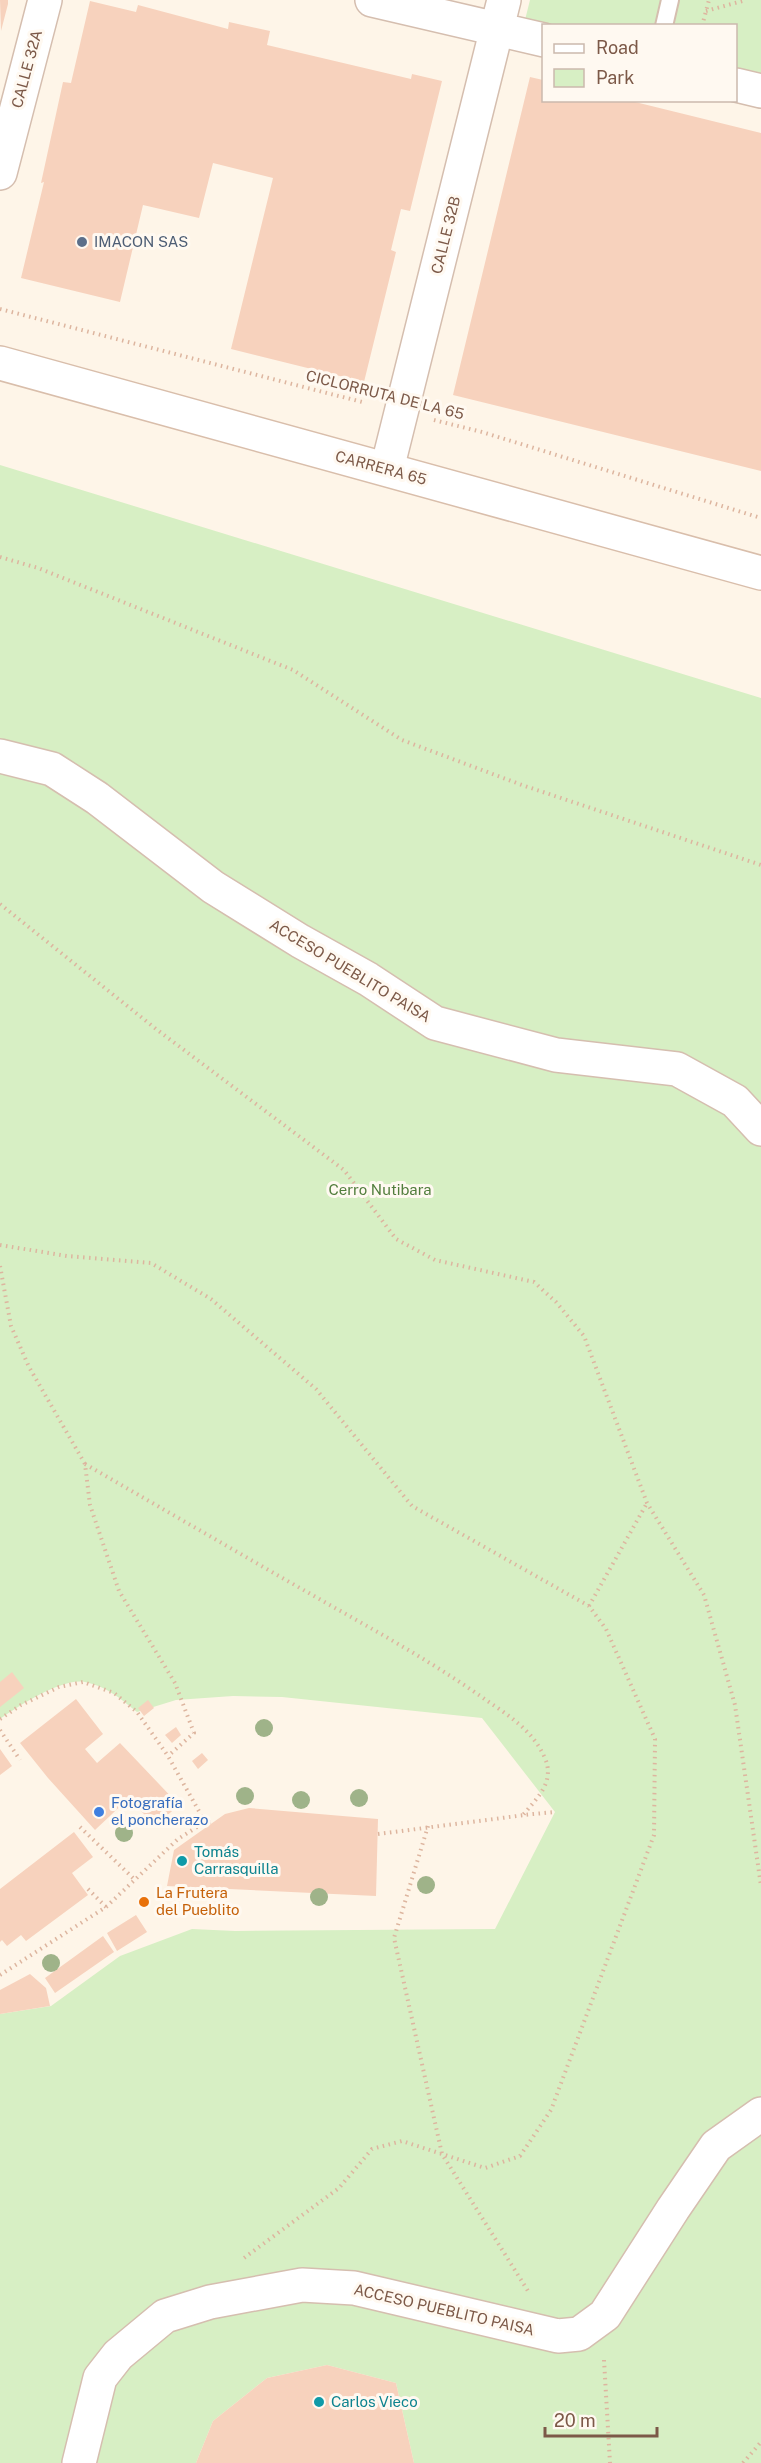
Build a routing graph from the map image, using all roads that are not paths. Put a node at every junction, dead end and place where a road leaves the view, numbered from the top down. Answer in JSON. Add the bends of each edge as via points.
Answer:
{"nodes":[{"id":1,"x":45,"y":0,"type":"edge"},
{"id":2,"x":372,"y":0,"type":"edge"},
{"id":3,"x":670,"y":0,"type":"edge"},
{"id":4,"x":500,"y":14,"type":"edge"},
{"id":5,"x":664,"y":24,"type":"edge"},
{"id":6,"x":542,"y":39,"type":"edge"},
{"id":7,"x":737,"y":85,"type":"edge"},
{"id":8,"x":761,"y":90,"type":"edge"},
{"id":9,"x":0,"y":173,"type":"edge"},
{"id":10,"x":0,"y":363,"type":"edge"},
{"id":11,"x":387,"y":470,"type":"junction"},
{"id":12,"x":761,"y":573,"type":"edge"},
{"id":13,"x":0,"y":756,"type":"edge"},
{"id":14,"x":748,"y":1094,"type":"edge"},
{"id":15,"x":761,"y":1129,"type":"edge"},
{"id":16,"x":761,"y":2114,"type":"edge"},
{"id":17,"x":79,"y":2463,"type":"edge"}],
"edges":[{"from":1,"to":9,"type":"street","name":"CALLE 32A"},
{"from":2,"to":4,"type":"street"},
{"from":3,"to":5,"type":"lane"},
{"from":4,"to":6,"type":"street"},
{"from":4,"to":11,"type":"street","name":"CALLE 32B"},
{"from":7,"to":8,"type":"street"},
{"from":10,"to":11,"type":"street","name":"CARRERA 65"},
{"from":11,"to":12,"type":"street","name":"CARRERA 65"},
{"from":13,"to":14,"type":"street","name":"ACCESO PUEBLITO PAISA","via":[[52,769],[97,798],[213,887],[435,1023],[556,1055],[676,1069]]},
{"from":14,"to":15,"type":"street","name":"ACCESO PUEBLITO PAISA"},
{"from":16,"to":17,"type":"street","name":"ACCESO PUEBLITO PAISA","via":[[716,2146],[604,2315],[579,2334],[558,2336],[354,2288],[302,2285],[210,2302],[165,2316],[118,2355],[100,2378]]}]}
